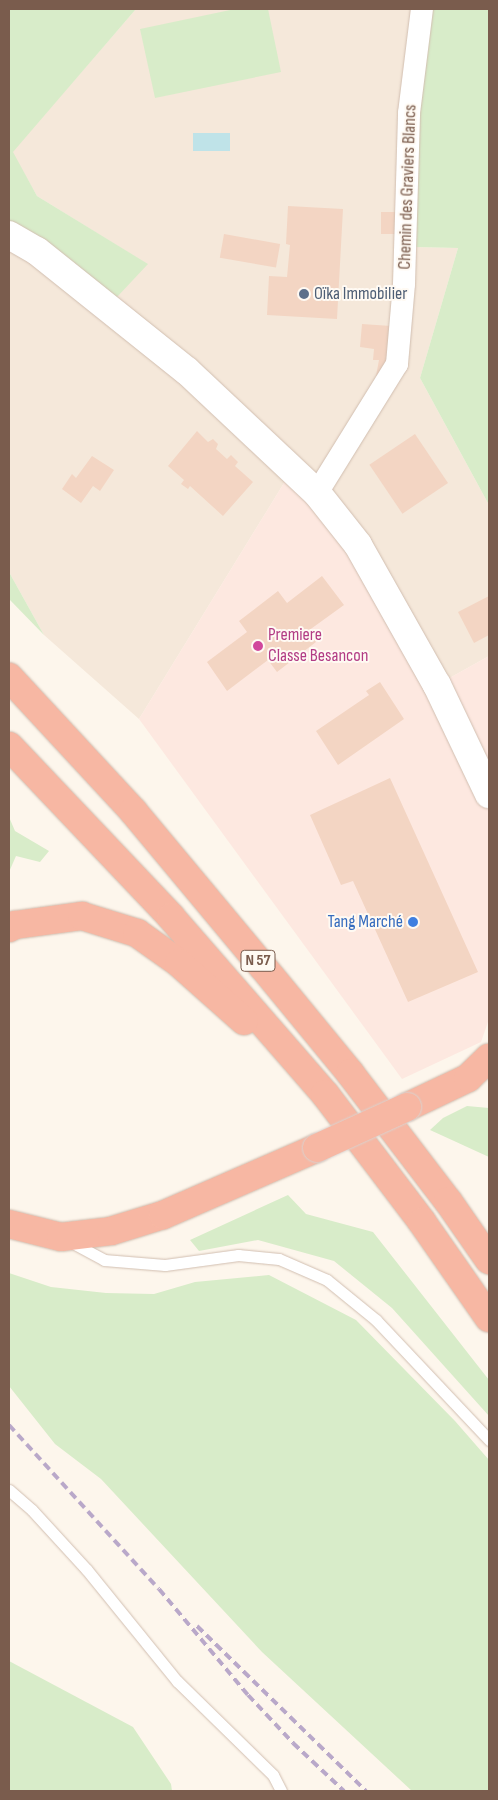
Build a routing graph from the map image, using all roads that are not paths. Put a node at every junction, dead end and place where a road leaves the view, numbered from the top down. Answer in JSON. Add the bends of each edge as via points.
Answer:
{"nodes":[{"id":1,"x":422,"y":9,"type":"edge"},
{"id":2,"x":9,"y":235,"type":"edge"},
{"id":3,"x":317,"y":493,"type":"junction"},
{"id":4,"x":9,"y":677,"type":"edge"},
{"id":5,"x":9,"y":746,"type":"edge"},
{"id":6,"x":485,"y":777,"type":"edge"},
{"id":7,"x":9,"y":928,"type":"edge"},
{"id":8,"x":489,"y":1058,"type":"edge"},
{"id":9,"x":479,"y":1080,"type":"edge"},
{"id":10,"x":325,"y":1094,"type":"junction"},
{"id":11,"x":9,"y":1224,"type":"edge"},
{"id":12,"x":61,"y":1236,"type":"junction"},
{"id":13,"x":489,"y":1260,"type":"edge"},
{"id":14,"x":489,"y":1318,"type":"edge"},
{"id":15,"x":489,"y":1440,"type":"edge"},
{"id":16,"x":9,"y":1490,"type":"edge"},
{"id":17,"x":281,"y":1791,"type":"edge"}],
"edges":[{"from":1,"to":3,"type":"street","name":"Chemin des Graviers Blancs","via":[[409,113],[404,284],[397,364]]},
{"from":2,"to":3,"type":"main road","via":[[37,251],[187,371]]},
{"from":3,"to":6,"type":"main road","via":[[358,545]]},
{"from":4,"to":13,"type":"highway","number":"N 57","via":[[126,805],[263,967],[355,1080]]},
{"from":5,"to":10,"type":"highway","number":"N 57","via":[[178,925]]},
{"from":7,"to":10,"type":"highway","via":[[82,916],[137,933],[179,963]]},
{"from":8,"to":9,"type":"highway"},
{"from":9,"to":12,"type":"highway","bridge":true,"via":[[407,1107],[163,1216],[111,1231]]},
{"from":10,"to":14,"type":"highway","number":"N 57","via":[[422,1222]]},
{"from":11,"to":12,"type":"highway"},
{"from":12,"to":15,"type":"lane","via":[[104,1260],[165,1265],[247,1256],[279,1260],[327,1280],[376,1320]]},
{"from":16,"to":17,"type":"lane","via":[[32,1510],[87,1570],[177,1681],[273,1775]]}]}
